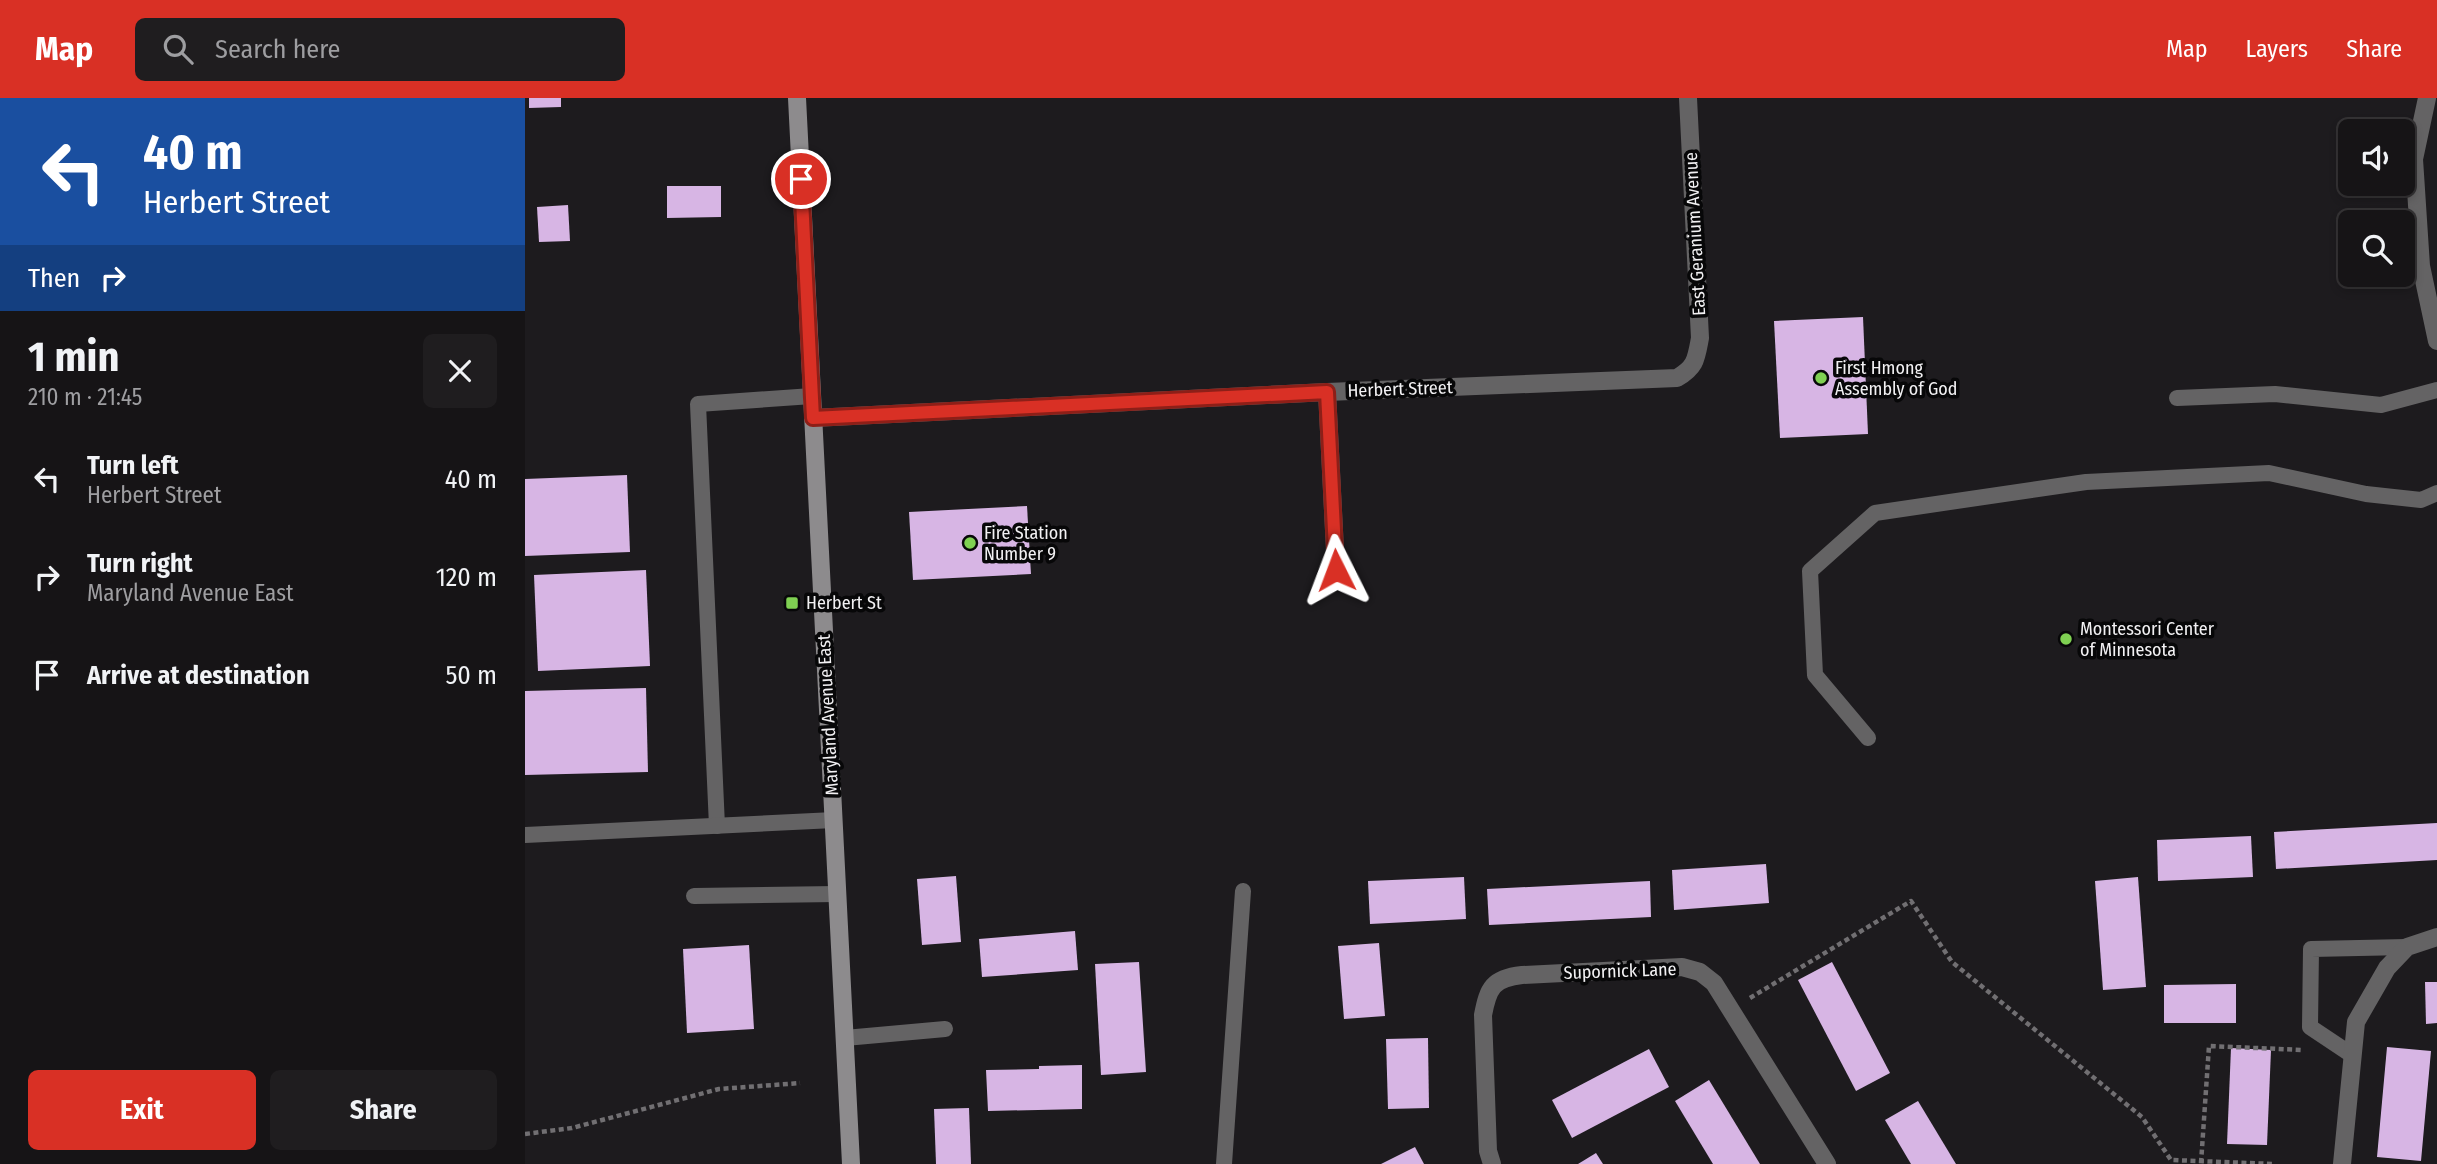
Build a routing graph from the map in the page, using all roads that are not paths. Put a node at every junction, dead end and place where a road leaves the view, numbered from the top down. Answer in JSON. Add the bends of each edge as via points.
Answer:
{"nodes":[{"id":1,"x":797,"y":98,"type":"edge"},
{"id":2,"x":1688,"y":98,"type":"edge"},
{"id":3,"x":2427,"y":98,"type":"edge"},
{"id":4,"x":2437,"y":341,"type":"edge"},
{"id":5,"x":1691,"y":369,"type":"joint"},
{"id":6,"x":2437,"y":390,"type":"edge"},
{"id":7,"x":1327,"y":392,"type":"junction"},
{"id":8,"x":812,"y":396,"type":"junction"},
{"id":9,"x":2177,"y":398,"type":"dead end"},
{"id":10,"x":813,"y":418,"type":"junction"},
{"id":11,"x":2437,"y":493,"type":"edge"},
{"id":12,"x":1336,"y":570,"type":"dead end"},
{"id":13,"x":1868,"y":738,"type":"dead end"},
{"id":14,"x":834,"y":820,"type":"junction"},
{"id":15,"x":717,"y":826,"type":"junction"},
{"id":16,"x":525,"y":835,"type":"edge"},
{"id":17,"x":1243,"y":891,"type":"dead end"},
{"id":18,"x":837,"y":894,"type":"junction"},
{"id":19,"x":694,"y":897,"type":"dead end"},
{"id":20,"x":2437,"y":937,"type":"edge"},
{"id":21,"x":2407,"y":947,"type":"junction"},
{"id":22,"x":945,"y":1029,"type":"dead end"},
{"id":23,"x":845,"y":1038,"type":"junction"},
{"id":24,"x":2352,"y":1055,"type":"junction"},
{"id":25,"x":851,"y":1164,"type":"edge"},
{"id":26,"x":1224,"y":1164,"type":"edge"},
{"id":27,"x":1492,"y":1164,"type":"edge"},
{"id":28,"x":1827,"y":1164,"type":"edge"},
{"id":29,"x":2341,"y":1164,"type":"edge"}],
"edges":[{"from":1,"to":8,"type":"main road","name":"Maryland Avenue East"},
{"from":2,"to":5,"type":"street","name":"East Geranium Avenue","via":[[1700,338]]},
{"from":3,"to":4,"type":"street","via":[[2414,159],[2421,266]]},
{"from":5,"to":7,"type":"street","name":"Herbert Street","via":[[1677,378],[1656,380]]},
{"from":6,"to":9,"type":"lane","via":[[2381,405],[2275,394]]},
{"from":7,"to":10,"type":"street","name":"Herbert Street"},
{"from":7,"to":12,"type":"street"},
{"from":8,"to":10,"type":"main road","name":"Maryland Avenue East"},
{"from":8,"to":15,"type":"lane","via":[[698,404]]},
{"from":10,"to":14,"type":"main road","name":"Maryland Avenue East"},
{"from":11,"to":13,"type":"lane","via":[[2421,500],[2407,499],[2269,473],[2086,482],[1875,513],[1810,571],[1815,675]]},
{"from":14,"to":15,"type":"lane"},
{"from":14,"to":18,"type":"main road","name":"Maryland Avenue East"},
{"from":15,"to":16,"type":"lane"},
{"from":17,"to":26,"type":"lane"},
{"from":18,"to":19,"type":"lane"},
{"from":18,"to":23,"type":"main road","name":"Maryland Avenue East"},
{"from":20,"to":21,"type":"street"},
{"from":21,"to":24,"type":"street","via":[[2388,968],[2356,1022]]},
{"from":21,"to":24,"type":"lane","via":[[2311,949],[2309,1027]]},
{"from":22,"to":23,"type":"lane"},
{"from":23,"to":25,"type":"main road","name":"Maryland Avenue East"},
{"from":24,"to":29,"type":"street"},
{"from":27,"to":28,"type":"street","name":"Supornick Lane","via":[[1483,1015],[1486,996],[1494,984],[1506,976],[1682,967],[1700,972],[1714,983]]}]}
